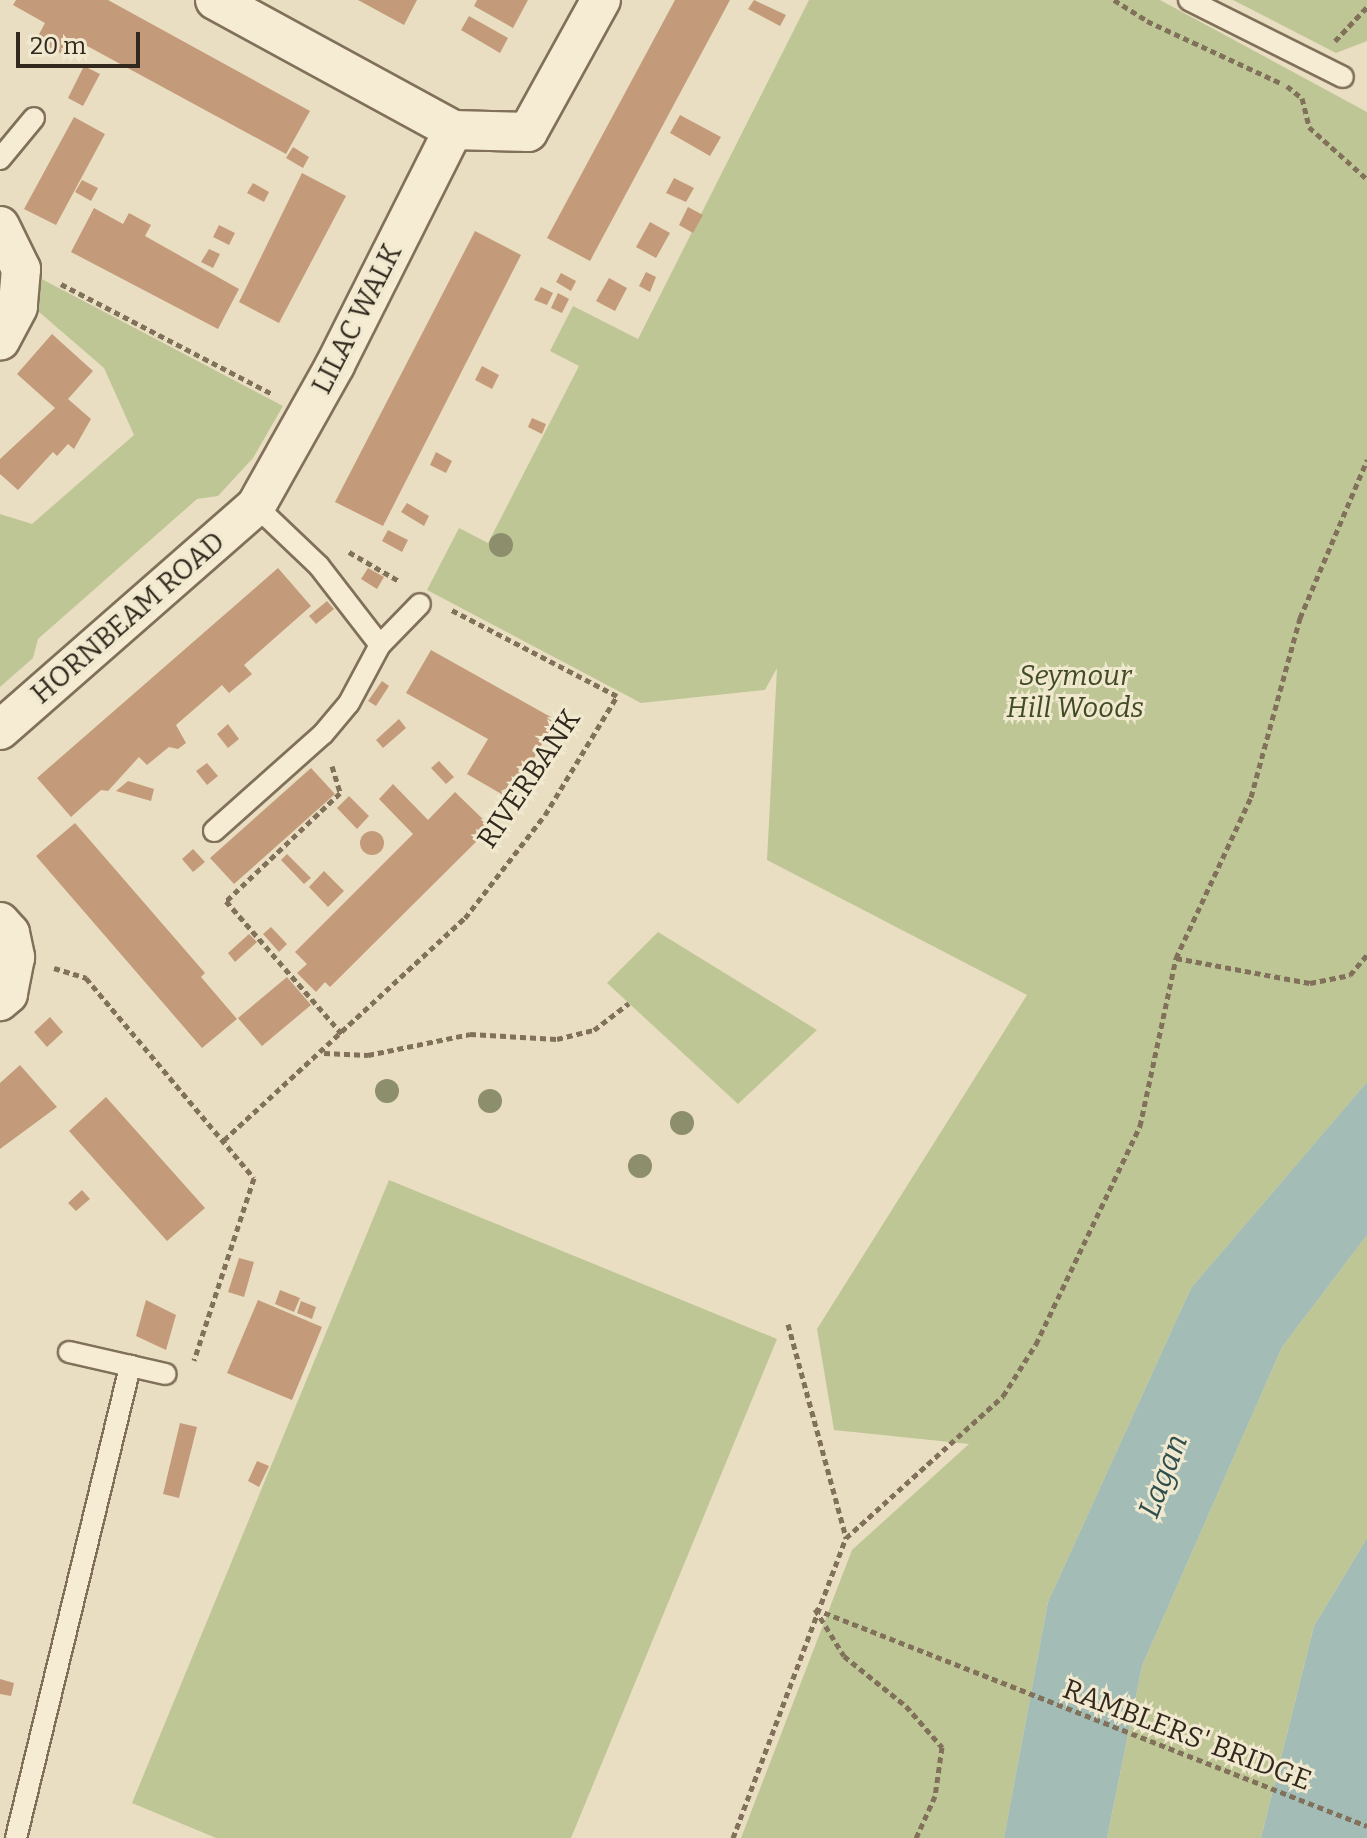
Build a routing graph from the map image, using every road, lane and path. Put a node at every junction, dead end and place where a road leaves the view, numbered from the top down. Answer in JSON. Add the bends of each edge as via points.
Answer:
{"nodes":[{"id":1,"x":215,"y":0,"type":"edge"},
{"id":2,"x":601,"y":0,"type":"edge"},
{"id":3,"x":1114,"y":0,"type":"edge"},
{"id":4,"x":1189,"y":0,"type":"edge"},
{"id":5,"x":1292,"y":55,"type":"junction"},
{"id":6,"x":1343,"y":77,"type":"dead end"},
{"id":7,"x":1284,"y":84,"type":"junction"},
{"id":8,"x":34,"y":118,"type":"dead end"},
{"id":9,"x":453,"y":130,"type":"junction"},
{"id":10,"x":0,"y":159,"type":"edge"},
{"id":11,"x":1367,"y":179,"type":"edge"},
{"id":12,"x":0,"y":226,"type":"edge"},
{"id":13,"x":21,"y":269,"type":"junction"},
{"id":14,"x":0,"y":341,"type":"edge"},
{"id":15,"x":309,"y":413,"type":"junction"},
{"id":16,"x":1367,"y":460,"type":"edge"},
{"id":17,"x":256,"y":506,"type":"junction"},
{"id":18,"x":294,"y":540,"type":"junction"},
{"id":19,"x":424,"y":599,"type":"junction"},
{"id":20,"x":380,"y":645,"type":"junction"},
{"id":21,"x":0,"y":730,"type":"edge"},
{"id":22,"x":323,"y":734,"type":"junction"},
{"id":23,"x":214,"y":831,"type":"dead end"},
{"id":24,"x":0,"y":922,"type":"edge"},
{"id":25,"x":1367,"y":955,"type":"edge"},
{"id":26,"x":15,"y":957,"type":"junction"},
{"id":27,"x":1176,"y":958,"type":"junction"},
{"id":28,"x":0,"y":1001,"type":"edge"},
{"id":29,"x":629,"y":1003,"type":"dead end"},
{"id":30,"x":342,"y":1034,"type":"junction"},
{"id":31,"x":323,"y":1053,"type":"junction"},
{"id":32,"x":224,"y":1140,"type":"junction"},
{"id":33,"x":788,"y":1324,"type":"dead end"},
{"id":34,"x":69,"y":1352,"type":"dead end"},
{"id":35,"x":130,"y":1366,"type":"junction"},
{"id":36,"x":166,"y":1374,"type":"joint"},
{"id":37,"x":846,"y":1538,"type":"junction"},
{"id":38,"x":815,"y":1609,"type":"junction"},
{"id":39,"x":1367,"y":1826,"type":"edge"},
{"id":40,"x":16,"y":1838,"type":"edge"},
{"id":41,"x":733,"y":1838,"type":"edge"},
{"id":42,"x":916,"y":1838,"type":"edge"}],
"edges":[{"from":1,"to":9,"type":"street"},
{"from":2,"to":9,"type":"street","via":[[528,132]]},
{"from":3,"to":7,"type":"path","via":[[1147,21]]},
{"from":4,"to":5,"type":"lane"},
{"from":5,"to":6,"type":"lane"},
{"from":5,"to":7,"type":"path"},
{"from":7,"to":11,"type":"path","via":[[1302,98],[1309,127]]},
{"from":8,"to":10,"type":"lane"},
{"from":9,"to":15,"type":"street","name":"LILAC WALK"},
{"from":12,"to":13,"type":"street"},
{"from":13,"to":14,"type":"street","via":[[18,307]]},
{"from":13,"to":15,"type":"path","via":[[39,273]]},
{"from":15,"to":17,"type":"street","name":"LILAC WALK"},
{"from":16,"to":27,"type":"path","via":[[1300,618],[1251,797]]},
{"from":17,"to":18,"type":"lane"},
{"from":17,"to":21,"type":"street","name":"HORNBEAM ROAD"},
{"from":18,"to":19,"type":"path","name":"RIVERBANK","via":[[338,546]]},
{"from":18,"to":20,"type":"lane"},
{"from":19,"to":20,"type":"lane"},
{"from":19,"to":30,"type":"path","name":"RIVERBANK","via":[[617,696],[545,815],[465,918]]},
{"from":20,"to":22,"type":"lane","via":[[349,703]]},
{"from":22,"to":23,"type":"lane"},
{"from":22,"to":30,"type":"path","via":[[340,793],[226,901]]},
{"from":24,"to":26,"type":"street","via":[[10,933]]},
{"from":25,"to":27,"type":"path","via":[[1350,975],[1310,983]]},
{"from":26,"to":28,"type":"street","via":[[8,994]]},
{"from":26,"to":32,"type":"path","via":[[86,978]]},
{"from":27,"to":37,"type":"path","via":[[1140,1126],[1036,1344],[1003,1396]]},
{"from":29,"to":31,"type":"path","via":[[594,1030],[557,1039],[470,1034],[368,1055]]},
{"from":30,"to":31,"type":"path","name":"RIVERBANK"},
{"from":31,"to":32,"type":"path","name":"RIVERBANK"},
{"from":32,"to":36,"type":"path","via":[[254,1178],[193,1364]]},
{"from":33,"to":37,"type":"path"},
{"from":34,"to":35,"type":"lane"},
{"from":35,"to":36,"type":"lane"},
{"from":35,"to":40,"type":"lane"},
{"from":37,"to":38,"type":"path"},
{"from":38,"to":39,"type":"path","name":"RAMBLERS' BRIDGE"},
{"from":38,"to":41,"type":"path"},
{"from":38,"to":42,"type":"path","via":[[844,1656],[906,1706],[942,1747],[935,1796]]}]}
